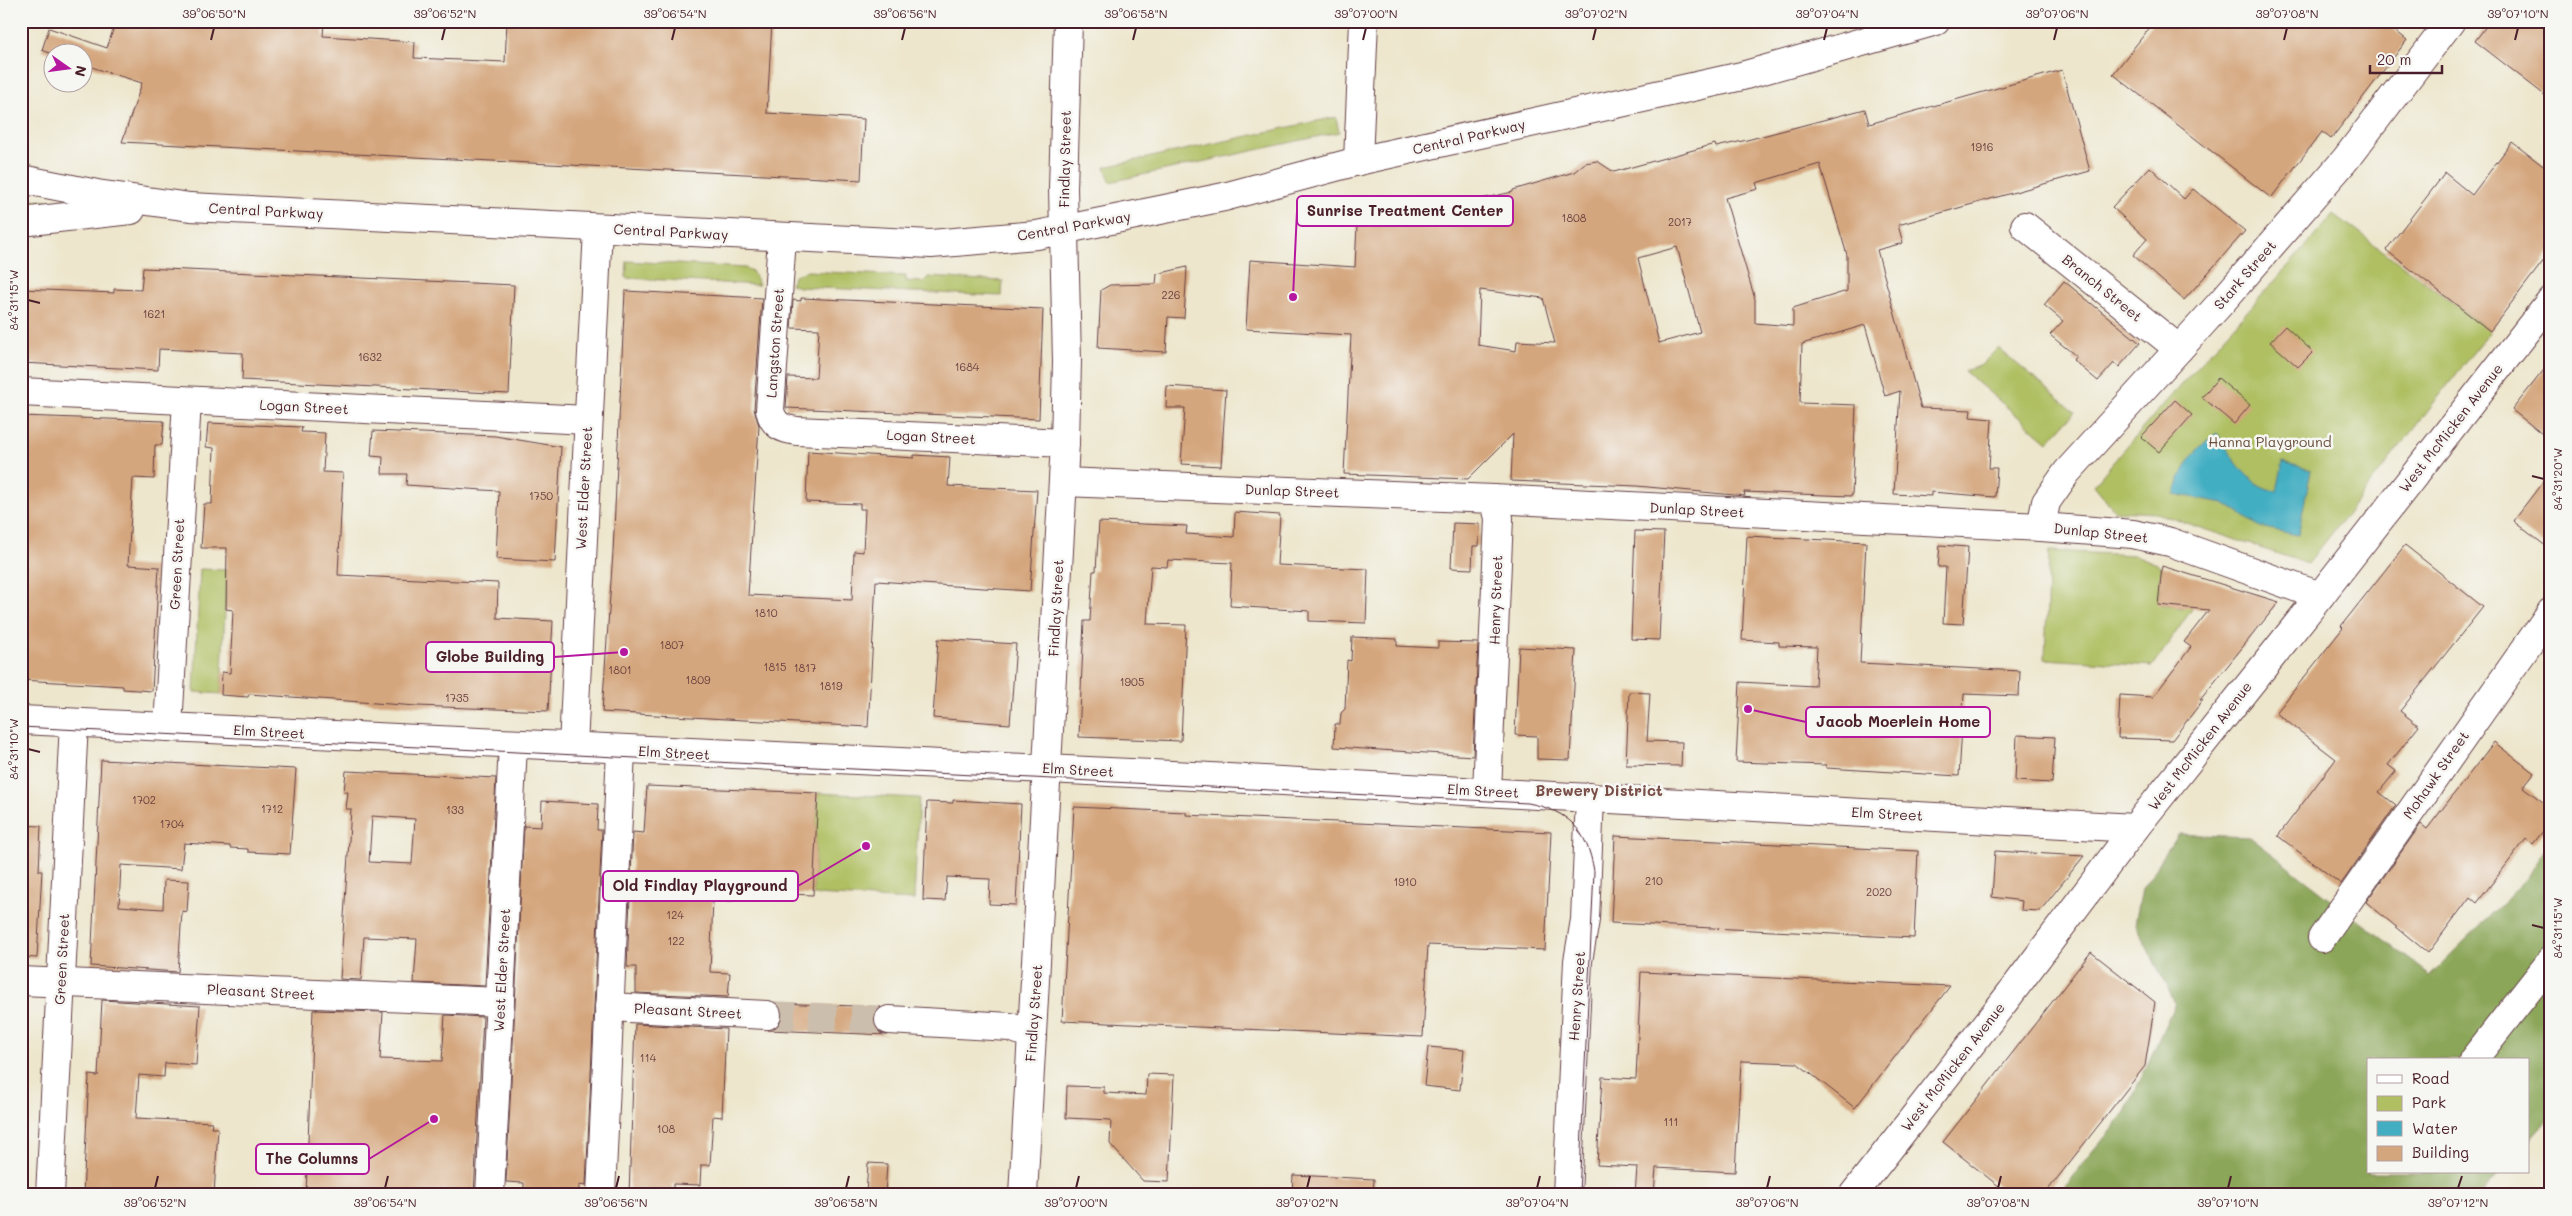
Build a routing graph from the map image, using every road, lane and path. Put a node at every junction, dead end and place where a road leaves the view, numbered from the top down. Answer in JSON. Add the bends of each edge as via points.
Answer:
{"nodes":[{"id":1,"x":1068,"y":21,"type":"edge"},
{"id":2,"x":1364,"y":21,"type":"edge"},
{"id":3,"x":1936,"y":21,"type":"edge"},
{"id":4,"x":2451,"y":21,"type":"edge"},
{"id":5,"x":1358,"y":161,"type":"junction"},
{"id":6,"x":21,"y":179,"type":"edge"},
{"id":7,"x":190,"y":207,"type":"junction"},
{"id":8,"x":21,"y":222,"type":"edge"},
{"id":9,"x":2025,"y":226,"type":"dead end"},
{"id":10,"x":598,"y":228,"type":"junction"},
{"id":11,"x":1064,"y":230,"type":"junction"},
{"id":12,"x":782,"y":238,"type":"junction"},
{"id":13,"x":2551,"y":300,"type":"edge"},
{"id":14,"x":2179,"y":349,"type":"junction"},
{"id":15,"x":21,"y":392,"type":"edge"},
{"id":16,"x":187,"y":401,"type":"junction"},
{"id":17,"x":587,"y":420,"type":"junction"},
{"id":18,"x":796,"y":431,"type":"joint"},
{"id":19,"x":1065,"y":443,"type":"junction"},
{"id":20,"x":1063,"y":482,"type":"junction"},
{"id":21,"x":1494,"y":499,"type":"junction"},
{"id":22,"x":2040,"y":527,"type":"junction"},
{"id":23,"x":2320,"y":596,"type":"junction"},
{"id":24,"x":2551,"y":612,"type":"edge"},
{"id":25,"x":21,"y":720,"type":"edge"},
{"id":26,"x":74,"y":723,"type":"junction"},
{"id":27,"x":168,"y":727,"type":"junction"},
{"id":28,"x":513,"y":744,"type":"junction"},
{"id":29,"x":573,"y":747,"type":"junction"},
{"id":30,"x":621,"y":750,"type":"junction"},
{"id":31,"x":1047,"y":768,"type":"junction"},
{"id":32,"x":1487,"y":791,"type":"junction"},
{"id":33,"x":1590,"y":797,"type":"junction"},
{"id":34,"x":2135,"y":828,"type":"junction"},
{"id":35,"x":2322,"y":938,"type":"dead end"},
{"id":36,"x":2551,"y":961,"type":"edge"},
{"id":37,"x":21,"y":981,"type":"edge"},
{"id":38,"x":62,"y":983,"type":"junction"},
{"id":39,"x":500,"y":1002,"type":"junction"},
{"id":40,"x":610,"y":1007,"type":"junction"},
{"id":41,"x":767,"y":1015,"type":"tunnel mouth"},
{"id":42,"x":889,"y":1020,"type":"tunnel mouth"},
{"id":43,"x":1032,"y":1035,"type":"junction"},
{"id":44,"x":2475,"y":1058,"type":"edge"},
{"id":45,"x":50,"y":1195,"type":"edge"},
{"id":46,"x":490,"y":1195,"type":"edge"},
{"id":47,"x":601,"y":1195,"type":"edge"},
{"id":48,"x":1023,"y":1195,"type":"edge"},
{"id":49,"x":1566,"y":1195,"type":"edge"},
{"id":50,"x":1853,"y":1195,"type":"edge"}],
"edges":[{"from":1,"to":11,"type":"street","name":"Findlay Street"},
{"from":2,"to":5,"type":"street"},
{"from":3,"to":5,"type":"street","name":"Central Parkway","via":[[1742,76]]},
{"from":4,"to":14,"type":"street","name":"Stark Street","via":[[2345,160]]},
{"from":5,"to":11,"type":"street","name":"Central Parkway","via":[[1224,197]]},
{"from":6,"to":7,"type":"street","name":"Central Parkway","via":[[106,196]]},
{"from":7,"to":8,"type":"street","name":"Central Parkway","via":[[114,211]]},
{"from":7,"to":10,"type":"street","name":"Central Parkway"},
{"from":9,"to":14,"type":"street","name":"Branch Street"},
{"from":10,"to":12,"type":"street","name":"Central Parkway"},
{"from":10,"to":17,"type":"street","name":"West Elder Street"},
{"from":11,"to":12,"type":"street","name":"Central Parkway","via":[[931,244]]},
{"from":11,"to":19,"type":"street","name":"Findlay Street"},
{"from":12,"to":18,"type":"street","name":"Langston Street","via":[[770,410],[772,420],[779,426]]},
{"from":13,"to":23,"type":"street","name":"West McMicken Avenue"},
{"from":14,"to":22,"type":"street","name":"Stark Street","via":[[2067,472],[2046,502]]},
{"from":15,"to":16,"type":"street","name":"Logan Street"},
{"from":16,"to":17,"type":"street","name":"Logan Street"},
{"from":16,"to":27,"type":"street","name":"Green Street"},
{"from":17,"to":29,"type":"street","name":"West Elder Street"},
{"from":18,"to":19,"type":"street","name":"Logan Street"},
{"from":19,"to":20,"type":"street","name":"Findlay Street"},
{"from":20,"to":21,"type":"street","name":"Dunlap Street"},
{"from":20,"to":31,"type":"street","name":"Findlay Street"},
{"from":21,"to":22,"type":"street","name":"Dunlap Street"},
{"from":21,"to":32,"type":"street","name":"Henry Street","via":[[1499,518]]},
{"from":22,"to":23,"type":"street","name":"Dunlap Street","via":[[2133,534],[2170,542]]},
{"from":23,"to":34,"type":"street","name":"West McMicken Avenue"},
{"from":24,"to":35,"type":"street","name":"Mohawk Street"},
{"from":25,"to":26,"type":"street","name":"Elm Street"},
{"from":26,"to":27,"type":"street","name":"Elm Street"},
{"from":26,"to":38,"type":"street","name":"Green Street"},
{"from":27,"to":28,"type":"street","name":"Elm Street"},
{"from":28,"to":29,"type":"street","name":"Elm Street"},
{"from":28,"to":39,"type":"street","name":"West Elder Street"},
{"from":29,"to":30,"type":"street","name":"Elm Street"},
{"from":30,"to":31,"type":"street","name":"Elm Street"},
{"from":30,"to":40,"type":"street"},
{"from":31,"to":32,"type":"street","name":"Elm Street"},
{"from":31,"to":43,"type":"street","name":"Findlay Street"},
{"from":32,"to":33,"type":"street","name":"Elm Street"},
{"from":33,"to":34,"type":"street","name":"Elm Street"},
{"from":33,"to":49,"type":"street","name":"Henry Street"},
{"from":34,"to":50,"type":"street","name":"West McMicken Avenue"},
{"from":36,"to":44,"type":"street"},
{"from":37,"to":38,"type":"street","name":"Pleasant Street"},
{"from":38,"to":39,"type":"street","name":"Pleasant Street"},
{"from":38,"to":45,"type":"street","name":"Green Street"},
{"from":39,"to":46,"type":"street","name":"West Elder Street"},
{"from":40,"to":41,"type":"street","name":"Pleasant Street"},
{"from":40,"to":47,"type":"street"},
{"from":42,"to":43,"type":"street","via":[[1010,1027]]},
{"from":43,"to":48,"type":"street","name":"Findlay Street"}]}
